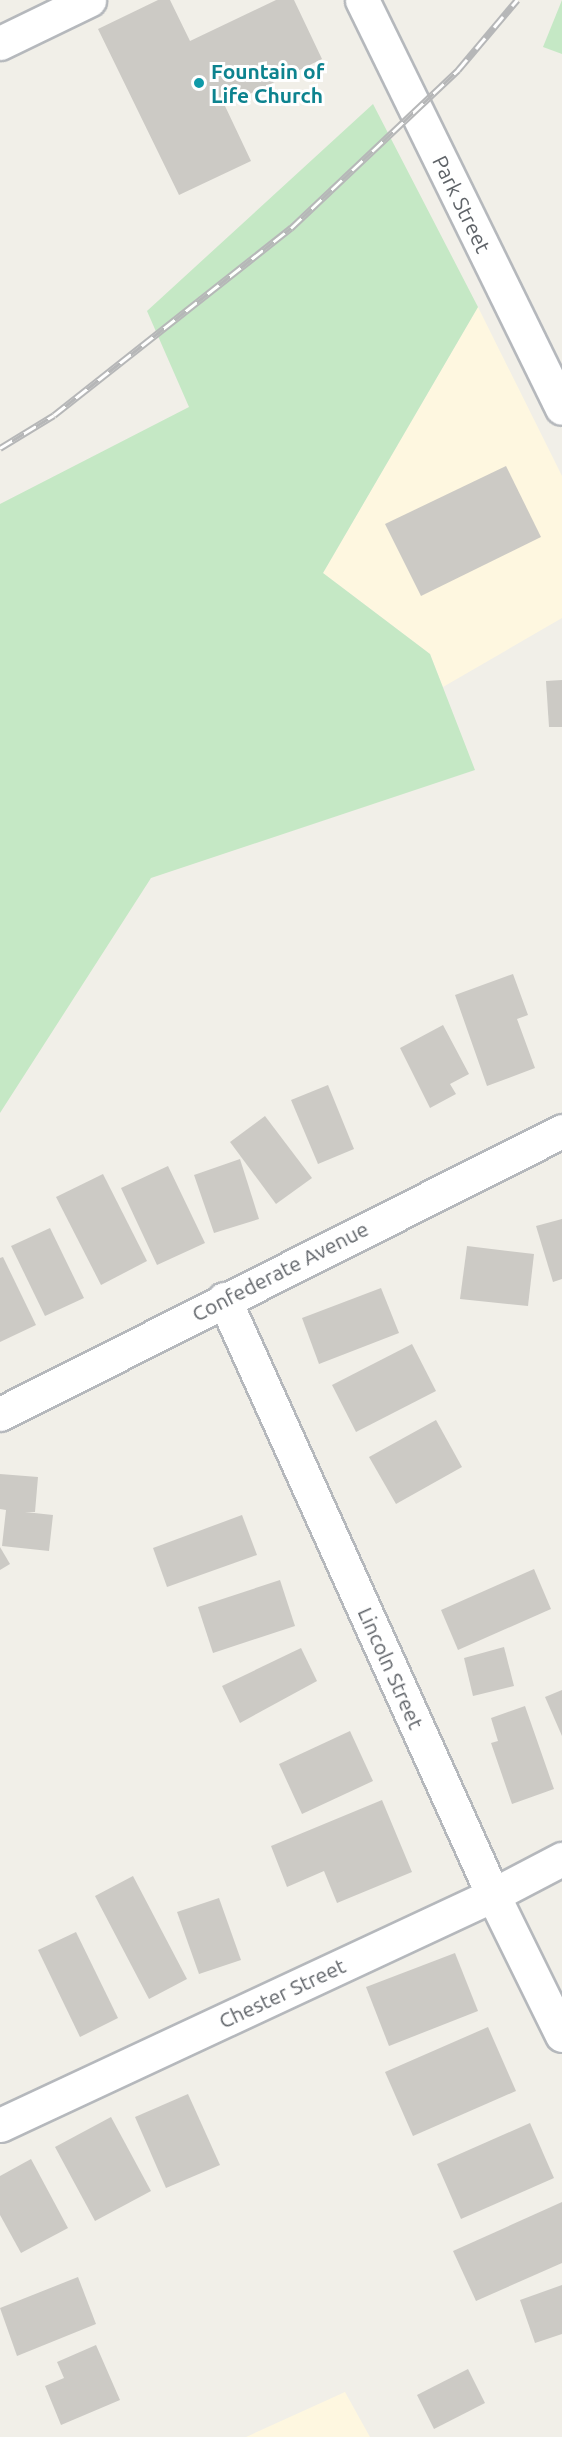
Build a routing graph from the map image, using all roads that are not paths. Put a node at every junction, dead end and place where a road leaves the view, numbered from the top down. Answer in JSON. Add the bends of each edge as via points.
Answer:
{"nodes":[{"id":1,"x":89,"y":0,"type":"edge"},
{"id":2,"x":362,"y":0,"type":"edge"},
{"id":3,"x":0,"y":43,"type":"edge"},
{"id":4,"x":562,"y":408,"type":"edge"},
{"id":5,"x":562,"y":1131,"type":"edge"},
{"id":6,"x":224,"y":1299,"type":"junction"},
{"id":7,"x":0,"y":1414,"type":"edge"},
{"id":8,"x":562,"y":1859,"type":"edge"},
{"id":9,"x":493,"y":1895,"type":"junction"},
{"id":10,"x":562,"y":2035,"type":"edge"},
{"id":11,"x":0,"y":2125,"type":"edge"}],
"edges":[{"from":1,"to":3,"type":"street"},
{"from":2,"to":4,"type":"street","name":"Park Street"},
{"from":5,"to":6,"type":"street","name":"Confederate Avenue"},
{"from":6,"to":7,"type":"street","name":"Confederate Avenue"},
{"from":6,"to":9,"type":"street","name":"Lincoln Street"},
{"from":8,"to":9,"type":"street","name":"Chester Street"},
{"from":9,"to":10,"type":"street","name":"Lincoln Street"},
{"from":9,"to":11,"type":"street","name":"Chester Street"}]}
